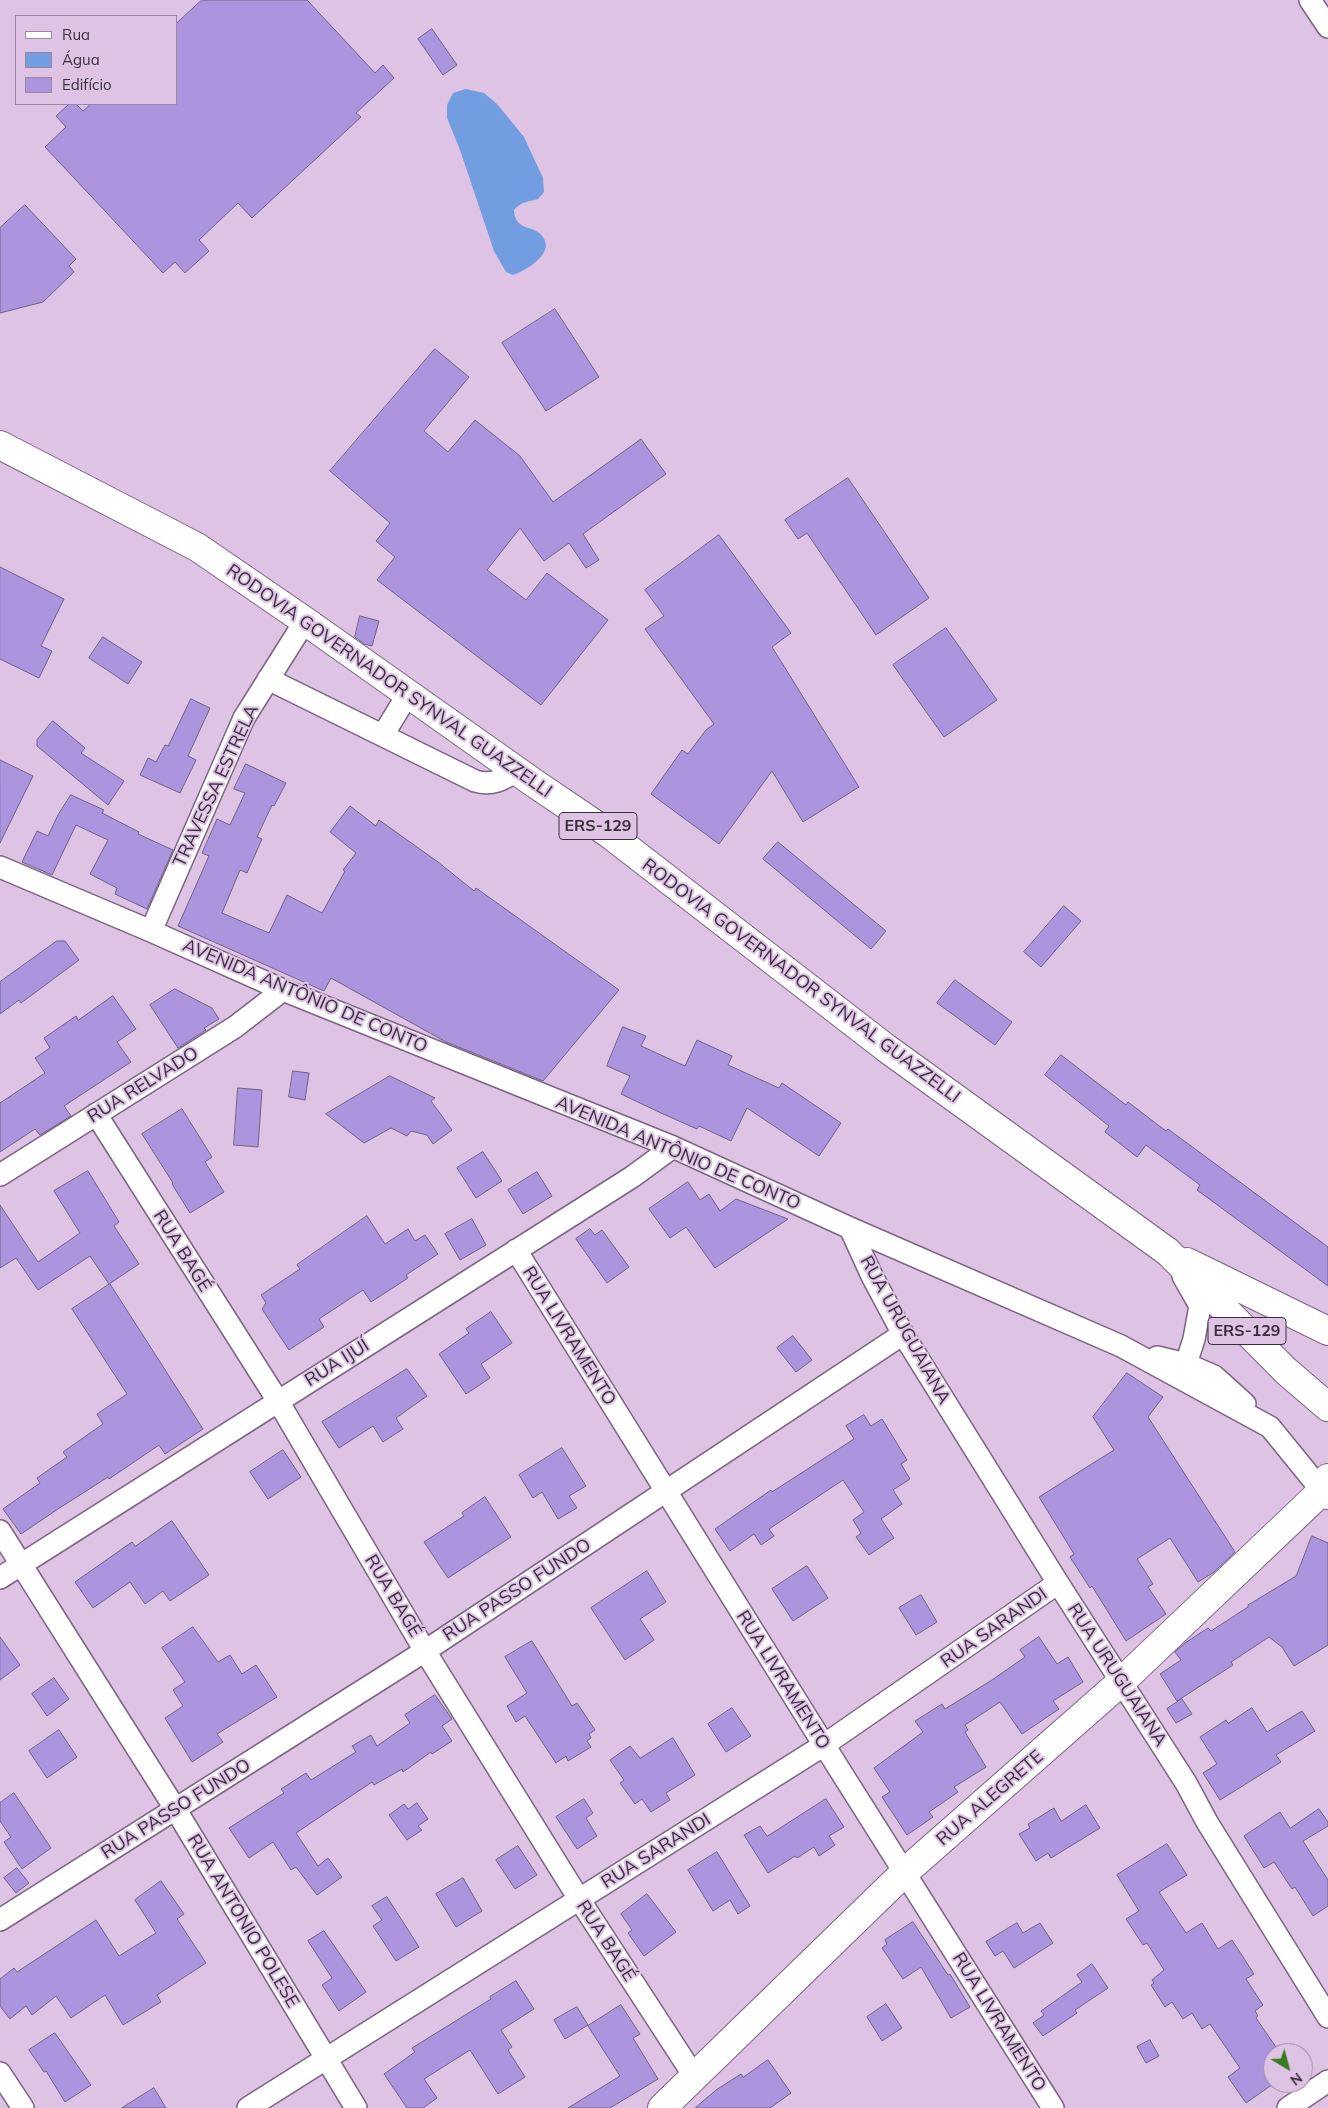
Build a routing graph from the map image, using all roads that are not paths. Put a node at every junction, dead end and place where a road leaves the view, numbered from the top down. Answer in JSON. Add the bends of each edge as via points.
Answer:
{"nodes":[{"id":1,"x":1310,"y":0,"type":"edge"},
{"id":2,"x":1328,"y":26,"type":"edge"},
{"id":3,"x":0,"y":445,"type":"edge"},
{"id":4,"x":305,"y":620,"type":"junction"},
{"id":5,"x":268,"y":679,"type":"junction"},
{"id":6,"x":408,"y":694,"type":"junction"},
{"id":7,"x":383,"y":735,"type":"junction"},
{"id":8,"x":517,"y":771,"type":"junction"},
{"id":9,"x":0,"y":867,"type":"edge"},
{"id":10,"x":151,"y":931,"type":"junction"},
{"id":11,"x":283,"y":990,"type":"junction"},
{"id":12,"x":96,"y":1114,"type":"junction"},
{"id":13,"x":674,"y":1147,"type":"junction"},
{"id":14,"x":0,"y":1175,"type":"edge"},
{"id":15,"x":850,"y":1228,"type":"junction"},
{"id":16,"x":516,"y":1250,"type":"junction"},
{"id":17,"x":1168,"y":1252,"type":"junction"},
{"id":18,"x":1328,"y":1331,"type":"edge"},
{"id":19,"x":903,"y":1334,"type":"junction"},
{"id":20,"x":1121,"y":1346,"type":"junction"},
{"id":21,"x":1186,"y":1364,"type":"junction"},
{"id":22,"x":278,"y":1401,"type":"junction"},
{"id":23,"x":1328,"y":1408,"type":"edge"},
{"id":24,"x":1270,"y":1427,"type":"junction"},
{"id":25,"x":1326,"y":1488,"type":"edge"},
{"id":26,"x":667,"y":1492,"type":"junction"},
{"id":27,"x":0,"y":1531,"type":"edge"},
{"id":28,"x":21,"y":1565,"type":"junction"},
{"id":29,"x":0,"y":1578,"type":"edge"},
{"id":30,"x":1058,"y":1583,"type":"junction"},
{"id":31,"x":425,"y":1651,"type":"junction"},
{"id":32,"x":1121,"y":1682,"type":"junction"},
{"id":33,"x":824,"y":1746,"type":"junction"},
{"id":34,"x":176,"y":1810,"type":"junction"},
{"id":35,"x":905,"y":1872,"type":"junction"},
{"id":36,"x":579,"y":1900,"type":"junction"},
{"id":37,"x":0,"y":1920,"type":"edge"},
{"id":38,"x":1328,"y":2017,"type":"edge"},
{"id":39,"x":326,"y":2058,"type":"junction"},
{"id":40,"x":0,"y":2073,"type":"edge"},
{"id":41,"x":694,"y":2076,"type":"junction"},
{"id":42,"x":1328,"y":2081,"type":"edge"},
{"id":43,"x":23,"y":2108,"type":"edge"},
{"id":44,"x":248,"y":2108,"type":"edge"},
{"id":45,"x":356,"y":2108,"type":"edge"},
{"id":46,"x":662,"y":2108,"type":"edge"},
{"id":47,"x":1053,"y":2108,"type":"edge"},
{"id":48,"x":1288,"y":2108,"type":"edge"}],
"edges":[{"from":1,"to":2,"type":"street"},
{"from":3,"to":4,"type":"main road","name":"RODOVIA GOVERNADOR SYNVAL GUAZZELLI","number":"ERS-129","via":[[196,547]]},
{"from":4,"to":5,"type":"street","name":"TRAVESSA ESTRELA"},
{"from":4,"to":6,"type":"main road","name":"RODOVIA GOVERNADOR SYNVAL GUAZZELLI","number":"ERS-129"},
{"from":5,"to":7,"type":"street"},
{"from":5,"to":10,"type":"street","name":"TRAVESSA ESTRELA","via":[[244,718]]},
{"from":6,"to":7,"type":"street"},
{"from":6,"to":8,"type":"main road","name":"RODOVIA GOVERNADOR SYNVAL GUAZZELLI","number":"ERS-129"},
{"from":7,"to":8,"type":"street","via":[[485,784],[494,784]]},
{"from":8,"to":17,"type":"main road","name":"RODOVIA GOVERNADOR SYNVAL GUAZZELLI","number":"ERS-129","via":[[608,833],[886,1048]]},
{"from":9,"to":10,"type":"street","name":"AVENIDA ANTÔNIO DE CONTO"},
{"from":10,"to":11,"type":"street","name":"AVENIDA ANTÔNIO DE CONTO"},
{"from":11,"to":12,"type":"street","name":"RUA RELVADO","via":[[235,1027]]},
{"from":11,"to":13,"type":"street","name":"AVENIDA ANTÔNIO DE CONTO"},
{"from":12,"to":14,"type":"street","name":"RUA RELVADO"},
{"from":12,"to":22,"type":"street","name":"RUA BAGÉ"},
{"from":13,"to":15,"type":"street","name":"AVENIDA ANTÔNIO DE CONTO"},
{"from":13,"to":16,"type":"street","name":"RUA IJUÍ"},
{"from":15,"to":19,"type":"street","name":"RUA URUGUAIANA"},
{"from":15,"to":20,"type":"street","name":"AVENIDA ANTÔNIO DE CONTO"},
{"from":16,"to":22,"type":"street","name":"RUA IJUÍ"},
{"from":16,"to":26,"type":"street","name":"RUA LIVRAMENTO"},
{"from":17,"to":18,"type":"main road","name":"RODOVIA GOVERNADOR SYNVAL GUAZZELLI","number":"ERS-129"},
{"from":17,"to":21,"type":"street","via":[[1200,1306]]},
{"from":17,"to":23,"type":"main road","name":"RODOVIA GOVERNADOR SYNVAL GUAZZELLI","number":"ERS-129","via":[[1286,1371]]},
{"from":19,"to":26,"type":"street","name":"RUA PASSO FUNDO"},
{"from":19,"to":30,"type":"street","name":"RUA URUGUAIANA"},
{"from":20,"to":21,"type":"street"},
{"from":20,"to":24,"type":"street","name":"AVENIDA ANTÔNIO DE CONTO"},
{"from":21,"to":24,"type":"street","via":[[1214,1376]]},
{"from":22,"to":28,"type":"street","name":"RUA IJUÍ"},
{"from":22,"to":31,"type":"street","name":"RUA BAGÉ"},
{"from":24,"to":25,"type":"street","name":"AVENIDA ANTÔNIO DE CONTO"},
{"from":25,"to":32,"type":"main road","name":"RUA ALEGRETE"},
{"from":26,"to":31,"type":"street","name":"RUA PASSO FUNDO"},
{"from":26,"to":33,"type":"street","name":"RUA LIVRAMENTO"},
{"from":27,"to":28,"type":"street","name":"RUA ANTONIO POLESE"},
{"from":28,"to":29,"type":"street","name":"RUA IJUÍ"},
{"from":28,"to":34,"type":"street","name":"RUA ANTONIO POLESE"},
{"from":30,"to":32,"type":"street","name":"RUA URUGUAIANA"},
{"from":30,"to":33,"type":"street","name":"RUA SARANDI"},
{"from":31,"to":34,"type":"street","name":"RUA PASSO FUNDO"},
{"from":31,"to":36,"type":"street","name":"RUA BAGÉ"},
{"from":32,"to":35,"type":"main road","name":"RUA ALEGRETE"},
{"from":32,"to":38,"type":"street","name":"RUA URUGUAIANA"},
{"from":33,"to":35,"type":"street","name":"RUA LIVRAMENTO"},
{"from":33,"to":36,"type":"street","name":"RUA SARANDI"},
{"from":34,"to":37,"type":"street","name":"RUA PASSO FUNDO"},
{"from":34,"to":39,"type":"street","name":"RUA ANTONIO POLESE"},
{"from":35,"to":41,"type":"main road","name":"RUA ALEGRETE"},
{"from":35,"to":47,"type":"street","name":"RUA LIVRAMENTO"},
{"from":36,"to":39,"type":"street","name":"RUA SARANDI"},
{"from":36,"to":41,"type":"street","name":"RUA BAGÉ"},
{"from":39,"to":44,"type":"street","name":"RUA SARANDI"},
{"from":39,"to":45,"type":"street","name":"RUA ANTONIO POLESE"},
{"from":40,"to":43,"type":"street"},
{"from":41,"to":46,"type":"main road","name":"RUA ALEGRETE"},
{"from":42,"to":48,"type":"street"}]}
